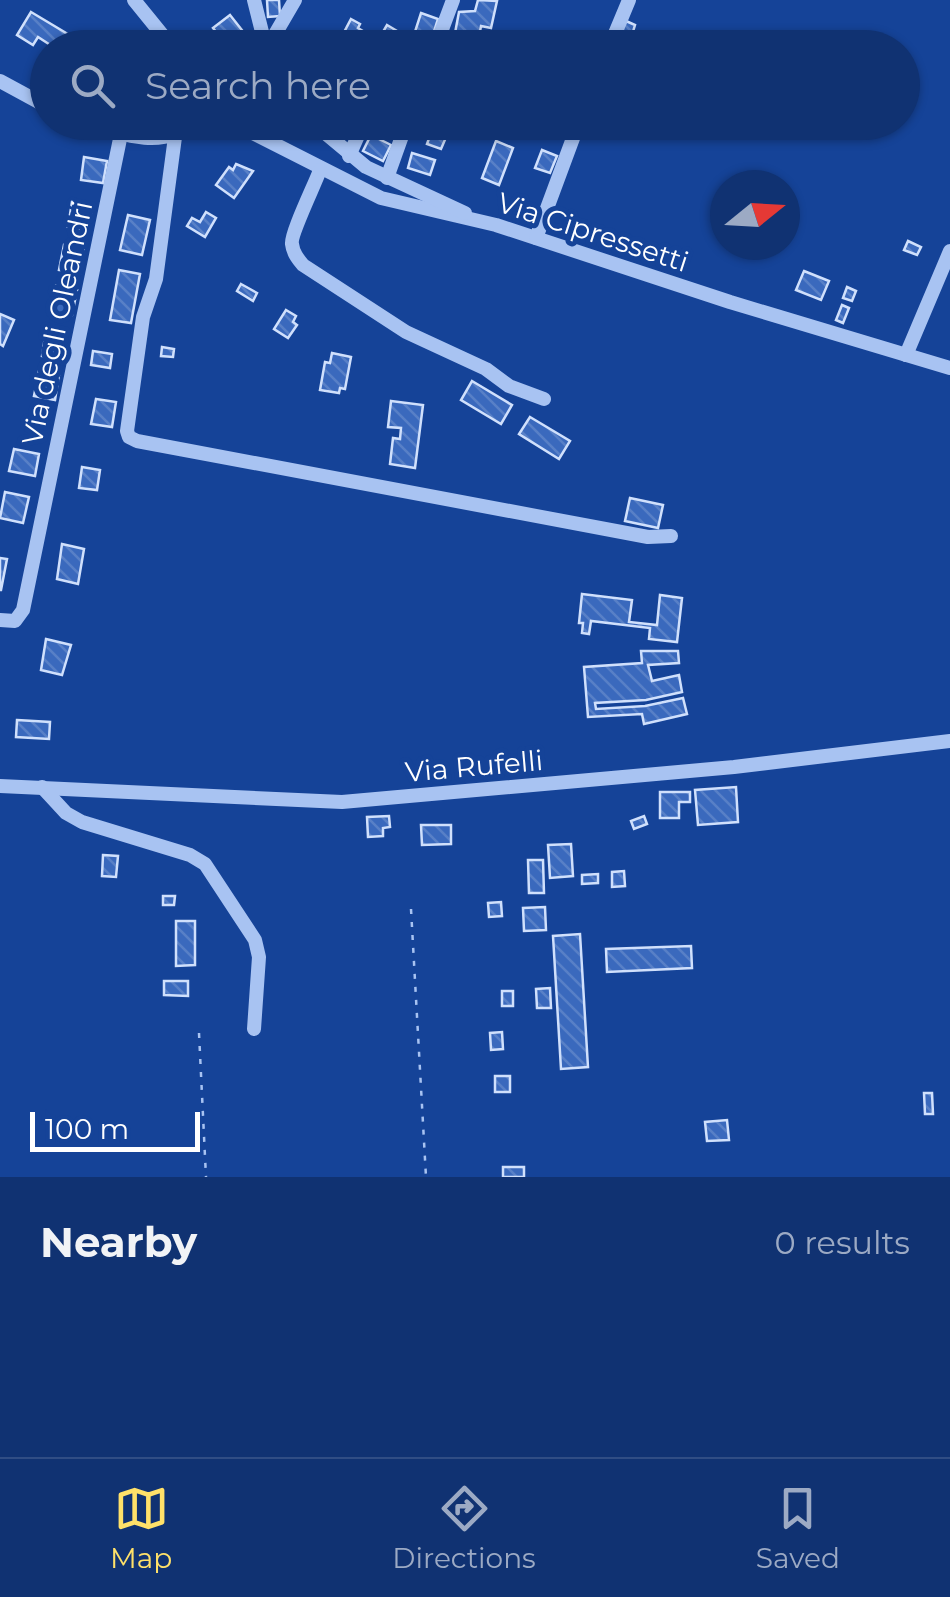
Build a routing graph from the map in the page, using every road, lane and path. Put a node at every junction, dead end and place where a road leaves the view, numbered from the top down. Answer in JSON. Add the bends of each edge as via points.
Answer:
{"nodes":[{"id":1,"x":134,"y":0,"type":"edge"},
{"id":2,"x":254,"y":0,"type":"edge"},
{"id":3,"x":295,"y":0,"type":"edge"},
{"id":4,"x":453,"y":0,"type":"edge"},
{"id":5,"x":629,"y":0,"type":"edge"},
{"id":6,"x":159,"y":30,"type":"edge"},
{"id":7,"x":262,"y":30,"type":"edge"},
{"id":8,"x":278,"y":30,"type":"edge"},
{"id":9,"x":442,"y":30,"type":"edge"},
{"id":10,"x":616,"y":30,"type":"edge"},
{"id":11,"x":0,"y":80,"type":"edge"},
{"id":12,"x":30,"y":97,"type":"edge"},
{"id":13,"x":120,"y":140,"type":"edge"},
{"id":14,"x":175,"y":140,"type":"edge"},
{"id":15,"x":264,"y":140,"type":"edge"},
{"id":16,"x":332,"y":140,"type":"edge"},
{"id":17,"x":356,"y":140,"type":"edge"},
{"id":18,"x":401,"y":140,"type":"edge"},
{"id":19,"x":572,"y":140,"type":"edge"},
{"id":20,"x":349,"y":156,"type":"junction"},
{"id":21,"x":320,"y":170,"type":"junction"},
{"id":22,"x":387,"y":178,"type":"junction"},
{"id":23,"x":469,"y":219,"type":"junction"},
{"id":24,"x":536,"y":238,"type":"junction"},
{"id":25,"x":950,"y":251,"type":"edge"},
{"id":26,"x":906,"y":355,"type":"junction"},
{"id":27,"x":950,"y":368,"type":"edge"},
{"id":28,"x":544,"y":399,"type":"dead end"},
{"id":29,"x":671,"y":536,"type":"dead end"},
{"id":30,"x":0,"y":620,"type":"edge"},
{"id":31,"x":950,"y":741,"type":"edge"},
{"id":32,"x":0,"y":786,"type":"edge"},
{"id":33,"x":42,"y":786,"type":"junction"},
{"id":34,"x":412,"y":908,"type":"dead end"},
{"id":35,"x":254,"y":1029,"type":"dead end"},
{"id":36,"x":200,"y":1032,"type":"dead end"},
{"id":37,"x":206,"y":1177,"type":"edge"},
{"id":38,"x":426,"y":1177,"type":"edge"}],
"edges":[{"from":1,"to":6,"type":"street"},
{"from":2,"to":7,"type":"street"},
{"from":3,"to":8,"type":"street"},
{"from":4,"to":9,"type":"street"},
{"from":5,"to":10,"type":"street"},
{"from":11,"to":12,"type":"street"},
{"from":13,"to":30,"type":"street","name":"Via degli Oleandri","via":[[23,610],[14,621]]},
{"from":14,"to":29,"type":"street","via":[[129,437],[648,537]]},
{"from":15,"to":21,"type":"street","name":"Via Cipressetti"},
{"from":16,"to":20,"type":"street"},
{"from":17,"to":20,"type":"street"},
{"from":18,"to":22,"type":"street"},
{"from":19,"to":24,"type":"street"},
{"from":20,"to":22,"type":"street"},
{"from":21,"to":23,"type":"street","name":"Via Cipressetti","via":[[382,198]]},
{"from":21,"to":28,"type":"street","via":[[292,233],[303,266],[406,332]]},
{"from":22,"to":23,"type":"street"},
{"from":23,"to":24,"type":"street","name":"Via Cipressetti"},
{"from":24,"to":26,"type":"street","name":"Via Cipressetti"},
{"from":25,"to":26,"type":"street"},
{"from":26,"to":27,"type":"street","name":"Via Cipressetti"},
{"from":31,"to":33,"type":"street","name":"Via Rufelli","via":[[734,768],[342,802]]},
{"from":32,"to":33,"type":"street","name":"Via Rufelli"},
{"from":33,"to":35,"type":"street","via":[[82,822],[204,864],[257,948]]},
{"from":34,"to":38,"type":"path"},
{"from":36,"to":37,"type":"path"}]}
